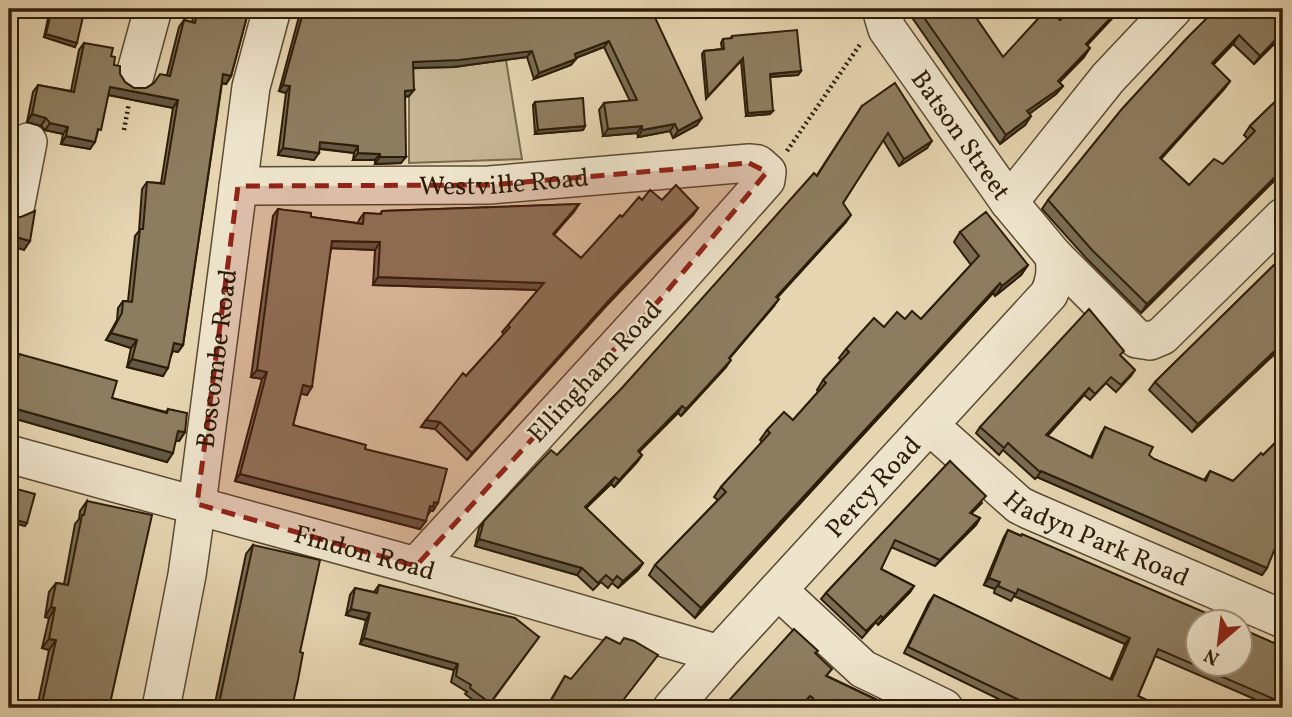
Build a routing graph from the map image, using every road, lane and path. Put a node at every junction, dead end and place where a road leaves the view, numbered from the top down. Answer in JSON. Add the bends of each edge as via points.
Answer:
{"nodes":[{"id":1,"x":153,"y":9,"type":"edge"},
{"id":2,"x":272,"y":9,"type":"edge"},
{"id":3,"x":1173,"y":9,"type":"edge"},
{"id":4,"x":884,"y":15,"type":"edge"},
{"id":5,"x":135,"y":75,"type":"dead end"},
{"id":6,"x":28,"y":142,"type":"dead end"},
{"id":7,"x":767,"y":172,"type":"junction"},
{"id":8,"x":238,"y":186,"type":"junction"},
{"id":9,"x":1009,"y":202,"type":"junction"},
{"id":10,"x":9,"y":206,"type":"edge"},
{"id":11,"x":1283,"y":217,"type":"edge"},
{"id":12,"x":1054,"y":256,"type":"junction"},
{"id":13,"x":929,"y":425,"type":"junction"},
{"id":14,"x":9,"y":454,"type":"edge"},
{"id":15,"x":197,"y":504,"type":"junction"},
{"id":16,"x":416,"y":566,"type":"junction"},
{"id":17,"x":778,"y":590,"type":"junction"},
{"id":18,"x":1279,"y":606,"type":"edge"},
{"id":19,"x":719,"y":654,"type":"junction"},
{"id":20,"x":161,"y":708,"type":"edge"},
{"id":21,"x":672,"y":708,"type":"edge"},
{"id":22,"x":944,"y":708,"type":"edge"}],
"edges":[{"from":1,"to":5,"type":"street"},
{"from":2,"to":8,"type":"street","name":"Boscombe Road","via":[[251,88]]},
{"from":3,"to":9,"type":"street","via":[[1108,78]]},
{"from":4,"to":7,"type":"path"},
{"from":4,"to":9,"type":"street","name":"Batson Street"},
{"from":6,"to":10,"type":"street","via":[[16,204]]},
{"from":7,"to":8,"type":"street","name":"Westville Road","via":[[749,163],[489,185]]},
{"from":7,"to":16,"type":"street","name":"Ellingham Road","via":[[765,180],[663,296]]},
{"from":8,"to":15,"type":"street","name":"Boscombe Road"},
{"from":9,"to":12,"type":"street","name":"Batson Street"},
{"from":11,"to":12,"type":"street","name":"Batson Street","via":[[1162,336],[1150,341],[1129,333]]},
{"from":12,"to":13,"type":"street","name":"Percy Road","via":[[1056,271],[1049,294]]},
{"from":13,"to":17,"type":"street","name":"Percy Road"},
{"from":13,"to":18,"type":"street","name":"Hadyn Park Road","via":[[1019,505]]},
{"from":14,"to":15,"type":"street","name":"Findon Road"},
{"from":15,"to":16,"type":"street","name":"Findon Road"},
{"from":15,"to":20,"type":"street","name":"Boscombe Road"},
{"from":16,"to":19,"type":"street","name":"Findon Road"},
{"from":17,"to":19,"type":"street","name":"Percy Road"},
{"from":17,"to":22,"type":"street","via":[[863,669]]},
{"from":19,"to":21,"type":"street","name":"Percy Road"}]}
